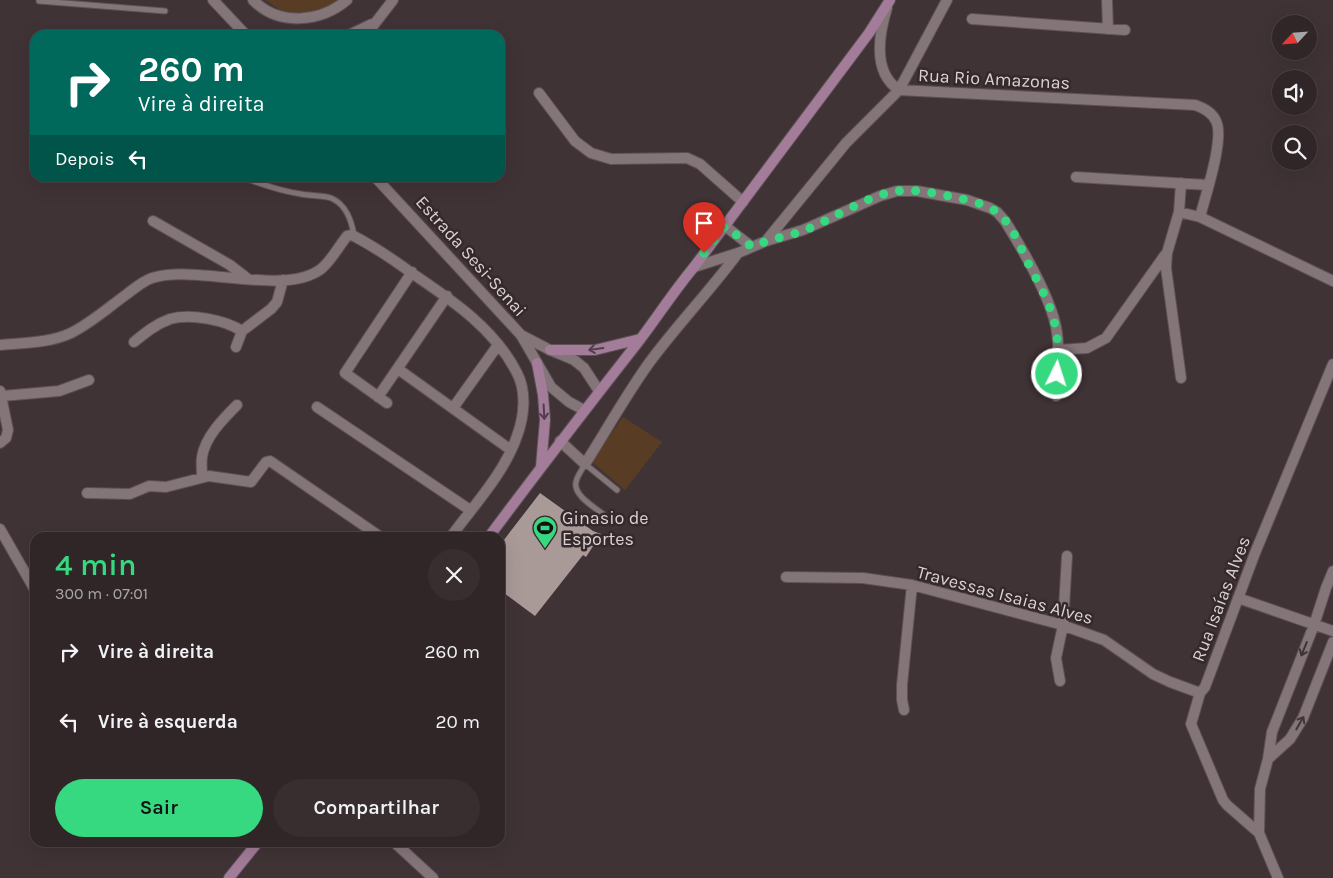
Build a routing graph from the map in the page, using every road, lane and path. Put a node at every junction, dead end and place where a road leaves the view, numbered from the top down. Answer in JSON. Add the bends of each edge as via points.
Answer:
{"nodes":[{"id":1,"x":116,"y":0,"type":"edge"},
{"id":2,"x":208,"y":0,"type":"edge"},
{"id":3,"x":213,"y":0,"type":"edge"},
{"id":4,"x":253,"y":0,"type":"edge"},
{"id":5,"x":347,"y":0,"type":"edge"},
{"id":6,"x":393,"y":0,"type":"edge"},
{"id":7,"x":890,"y":0,"type":"edge"},
{"id":8,"x":947,"y":0,"type":"edge"},
{"id":9,"x":1107,"y":0,"type":"edge"},
{"id":10,"x":39,"y":1,"type":"edge"},
{"id":11,"x":115,"y":7,"type":"junction"},
{"id":12,"x":165,"y":11,"type":"dead end"},
{"id":13,"x":972,"y":19,"type":"dead end"},
{"id":14,"x":373,"y":24,"type":"junction"},
{"id":15,"x":1108,"y":29,"type":"junction"},
{"id":16,"x":241,"y":30,"type":"edge"},
{"id":17,"x":360,"y":30,"type":"edge"},
{"id":18,"x":369,"y":30,"type":"edge"},
{"id":19,"x":1125,"y":30,"type":"dead end"},
{"id":20,"x":899,"y":90,"type":"junction"},
{"id":21,"x":539,"y":93,"type":"dead end"},
{"id":22,"x":1076,"y":177,"type":"dead end"},
{"id":23,"x":256,"y":182,"type":"edge"},
{"id":24,"x":380,"y":182,"type":"edge"},
{"id":25,"x":1181,"y":183,"type":"junction"},
{"id":26,"x":1208,"y":185,"type":"junction"},
{"id":27,"x":743,"y":202,"type":"junction"},
{"id":28,"x":1178,"y":217,"type":"junction"},
{"id":29,"x":1200,"y":217,"type":"junction"},
{"id":30,"x":153,"y":221,"type":"dead end"},
{"id":31,"x":725,"y":226,"type":"junction"},
{"id":32,"x":354,"y":236,"type":"junction"},
{"id":33,"x":766,"y":241,"type":"junction"},
{"id":34,"x":752,"y":247,"type":"junction"},
{"id":35,"x":738,"y":252,"type":"junction"},
{"id":36,"x":1167,"y":252,"type":"junction"},
{"id":37,"x":694,"y":267,"type":"junction"},
{"id":38,"x":412,"y":272,"type":"junction"},
{"id":39,"x":248,"y":278,"type":"junction"},
{"id":40,"x":283,"y":280,"type":"junction"},
{"id":41,"x":1333,"y":281,"type":"edge"},
{"id":42,"x":447,"y":296,"type":"junction"},
{"id":43,"x":242,"y":331,"type":"junction"},
{"id":44,"x":521,"y":335,"type":"junction"},
{"id":45,"x":640,"y":339,"type":"junction"},
{"id":46,"x":134,"y":342,"type":"dead end"},
{"id":47,"x":0,"y":345,"type":"edge"},
{"id":48,"x":498,"y":345,"type":"junction"},
{"id":49,"x":236,"y":347,"type":"dead end"},
{"id":50,"x":550,"y":350,"type":"junction"},
{"id":51,"x":1059,"y":350,"type":"junction"},
{"id":52,"x":537,"y":364,"type":"junction"},
{"id":53,"x":1333,"y":364,"type":"edge"},
{"id":54,"x":398,"y":368,"type":"junction"},
{"id":55,"x":1181,"y":378,"type":"dead end"},
{"id":56,"x":89,"y":380,"type":"dead end"},
{"id":57,"x":599,"y":391,"type":"junction"},
{"id":58,"x":1,"y":393,"type":"edge"},
{"id":59,"x":1056,"y":396,"type":"dead end"},
{"id":60,"x":378,"y":397,"type":"junction"},
{"id":61,"x":387,"y":403,"type":"dead end"},
{"id":62,"x":237,"y":405,"type":"dead end"},
{"id":63,"x":317,"y":407,"type":"dead end"},
{"id":64,"x":453,"y":408,"type":"junction"},
{"id":65,"x":584,"y":410,"type":"junction"},
{"id":66,"x":560,"y":442,"type":"junction"},
{"id":67,"x":0,"y":443,"type":"edge"},
{"id":68,"x":511,"y":450,"type":"junction"},
{"id":69,"x":585,"y":464,"type":"junction"},
{"id":70,"x":541,"y":467,"type":"junction"},
{"id":71,"x":202,"y":477,"type":"junction"},
{"id":72,"x":617,"y":490,"type":"dead end"},
{"id":73,"x":88,"y":493,"type":"dead end"},
{"id":74,"x":470,"y":510,"type":"junction"},
{"id":75,"x":603,"y":514,"type":"dead end"},
{"id":76,"x":0,"y":529,"type":"edge"},
{"id":77,"x":373,"y":532,"type":"edge"},
{"id":78,"x":454,"y":532,"type":"edge"},
{"id":79,"x":492,"y":532,"type":"edge"},
{"id":80,"x":1067,"y":556,"type":"dead end"},
{"id":81,"x":1333,"y":571,"type":"edge"},
{"id":82,"x":786,"y":577,"type":"dead end"},
{"id":83,"x":30,"y":581,"type":"edge"},
{"id":84,"x":912,"y":585,"type":"junction"},
{"id":85,"x":1238,"y":598,"type":"junction"},
{"id":86,"x":1314,"y":624,"type":"junction"},
{"id":87,"x":1063,"y":625,"type":"junction"},
{"id":88,"x":1333,"y":631,"type":"edge"},
{"id":89,"x":1333,"y":642,"type":"edge"},
{"id":90,"x":1060,"y":681,"type":"dead end"},
{"id":91,"x":1200,"y":693,"type":"junction"},
{"id":92,"x":904,"y":710,"type":"dead end"},
{"id":93,"x":1268,"y":759,"type":"junction"},
{"id":94,"x":1259,"y":833,"type":"junction"},
{"id":95,"x":254,"y":847,"type":"edge"},
{"id":96,"x":399,"y":847,"type":"edge"},
{"id":97,"x":229,"y":878,"type":"edge"},
{"id":98,"x":433,"y":878,"type":"edge"},
{"id":99,"x":1278,"y":878,"type":"edge"}],
"edges":[{"from":1,"to":11,"type":"lane"},
{"from":2,"to":3,"type":"street"},
{"from":3,"to":16,"type":"street"},
{"from":4,"to":5,"type":"street","via":[[269,12],[297,19],[326,14]]},
{"from":6,"to":14,"type":"street"},
{"from":7,"to":20,"type":"street","via":[[880,32],[881,60],[889,81]]},
{"from":7,"to":27,"type":"main road"},
{"from":8,"to":20,"type":"street"},
{"from":9,"to":15,"type":"street"},
{"from":10,"to":11,"type":"lane"},
{"from":11,"to":12,"type":"lane"},
{"from":13,"to":15,"type":"street"},
{"from":14,"to":17,"type":"street"},
{"from":14,"to":18,"type":"street"},
{"from":15,"to":19,"type":"street"},
{"from":20,"to":26,"type":"street","name":"Rua Rio Amazonas","via":[[1195,105],[1204,108],[1216,120],[1219,133]]},
{"from":20,"to":33,"type":"street","name":"Rua Rio Amazonas","via":[[846,143]]},
{"from":21,"to":27,"type":"street","via":[[575,141],[591,153],[611,158],[687,158],[700,164]]},
{"from":22,"to":25,"type":"street"},
{"from":23,"to":32,"type":"lane","via":[[298,194],[332,198],[343,207],[352,223]]},
{"from":24,"to":44,"type":"street","name":"Estrada Sesi-Senai"},
{"from":25,"to":26,"type":"street"},
{"from":25,"to":28,"type":"street"},
{"from":26,"to":29,"type":"street","name":"Rua Rio Amazonas"},
{"from":27,"to":31,"type":"main road"},
{"from":28,"to":29,"type":"street"},
{"from":28,"to":36,"type":"street"},
{"from":29,"to":41,"type":"street"},
{"from":30,"to":39,"type":"street"},
{"from":31,"to":34,"type":"street"},
{"from":31,"to":37,"type":"main road"},
{"from":32,"to":38,"type":"street"},
{"from":32,"to":40,"type":"street","via":[[347,236],[317,271]]},
{"from":33,"to":34,"type":"street"},
{"from":33,"to":51,"type":"street","via":[[803,230],[897,191],[942,195],[990,208],[1006,221],[1045,294],[1054,315]]},
{"from":34,"to":35,"type":"street"},
{"from":35,"to":37,"type":"street"},
{"from":35,"to":69,"type":"street","via":[[718,281],[648,364]]},
{"from":36,"to":51,"type":"street","via":[[1106,338],[1086,348]]},
{"from":36,"to":55,"type":"street","via":[[1166,276]]},
{"from":37,"to":45,"type":"main road"},
{"from":38,"to":42,"type":"street"},
{"from":38,"to":60,"type":"street","via":[[345,373]]},
{"from":39,"to":40,"type":"street"},
{"from":39,"to":47,"type":"street","via":[[156,277],[140,284],[66,335]]},
{"from":40,"to":43,"type":"street","via":[[272,310]]},
{"from":42,"to":48,"type":"street","via":[[479,323]]},
{"from":42,"to":54,"type":"street"},
{"from":43,"to":46,"type":"street","via":[[215,320],[175,318],[153,327]]},
{"from":43,"to":49,"type":"street"},
{"from":44,"to":50,"type":"street","name":"Estrada Sesi-Senai"},
{"from":44,"to":52,"type":"street","name":"Estrada Sesi-Senai"},
{"from":45,"to":50,"type":"main road","one_way":true,"via":[[595,350]]},
{"from":45,"to":57,"type":"main road"},
{"from":48,"to":64,"type":"street"},
{"from":48,"to":68,"type":"street","via":[[517,374],[523,398],[520,426]]},
{"from":50,"to":57,"type":"street","name":"Estrada Sesi-Senai","via":[[584,368]]},
{"from":51,"to":59,"type":"street"},
{"from":52,"to":65,"type":"street","name":"Estrada Sesi-Senai","via":[[551,387]]},
{"from":52,"to":70,"type":"main road","one_way":true,"via":[[545,420]]},
{"from":53,"to":85,"type":"street","name":"Rua Isaías Alves"},
{"from":54,"to":60,"type":"street"},
{"from":54,"to":64,"type":"street"},
{"from":56,"to":58,"type":"street","via":[[59,391]]},
{"from":57,"to":65,"type":"main road"},
{"from":58,"to":67,"type":"street","via":[[8,430]]},
{"from":60,"to":61,"type":"street"},
{"from":62,"to":71,"type":"street","via":[[207,443],[202,457]]},
{"from":63,"to":74,"type":"street"},
{"from":64,"to":68,"type":"street"},
{"from":65,"to":66,"type":"main road"},
{"from":66,"to":69,"type":"street"},
{"from":66,"to":70,"type":"main road"},
{"from":68,"to":74,"type":"street","via":[[500,472]]},
{"from":69,"to":72,"type":"lane"},
{"from":69,"to":75,"type":"lane","via":[[575,487]]},
{"from":70,"to":79,"type":"main road"},
{"from":71,"to":73,"type":"street","via":[[166,487],[149,486],[130,494]]},
{"from":71,"to":77,"type":"street","via":[[251,482],[270,461]]},
{"from":74,"to":78,"type":"street"},
{"from":76,"to":83,"type":"street"},
{"from":80,"to":87,"type":"street"},
{"from":81,"to":86,"type":"street"},
{"from":82,"to":84,"type":"street","name":"Travessas Isaias Alves","via":[[863,578]]},
{"from":84,"to":87,"type":"street","name":"Travessas Isaias Alves"},
{"from":84,"to":92,"type":"street","via":[[902,685]]},
{"from":85,"to":86,"type":"street"},
{"from":85,"to":91,"type":"street","name":"Rua Isaías Alves"},
{"from":86,"to":88,"type":"street"},
{"from":86,"to":93,"type":"street","one_way":true,"via":[[1272,732]]},
{"from":87,"to":90,"type":"street","via":[[1056,658]]},
{"from":87,"to":91,"type":"street","name":"Travessas Isaias Alves","via":[[1104,640],[1153,674]]},
{"from":93,"to":89,"type":"street","one_way":true,"via":[[1290,739],[1303,718]]},
{"from":91,"to":94,"type":"street","name":"Rua Isaías Alves","via":[[1192,730],[1223,800]]},
{"from":93,"to":94,"type":"street","via":[[1260,789]]},
{"from":94,"to":99,"type":"street"},
{"from":95,"to":97,"type":"main road"},
{"from":96,"to":98,"type":"street"}]}
